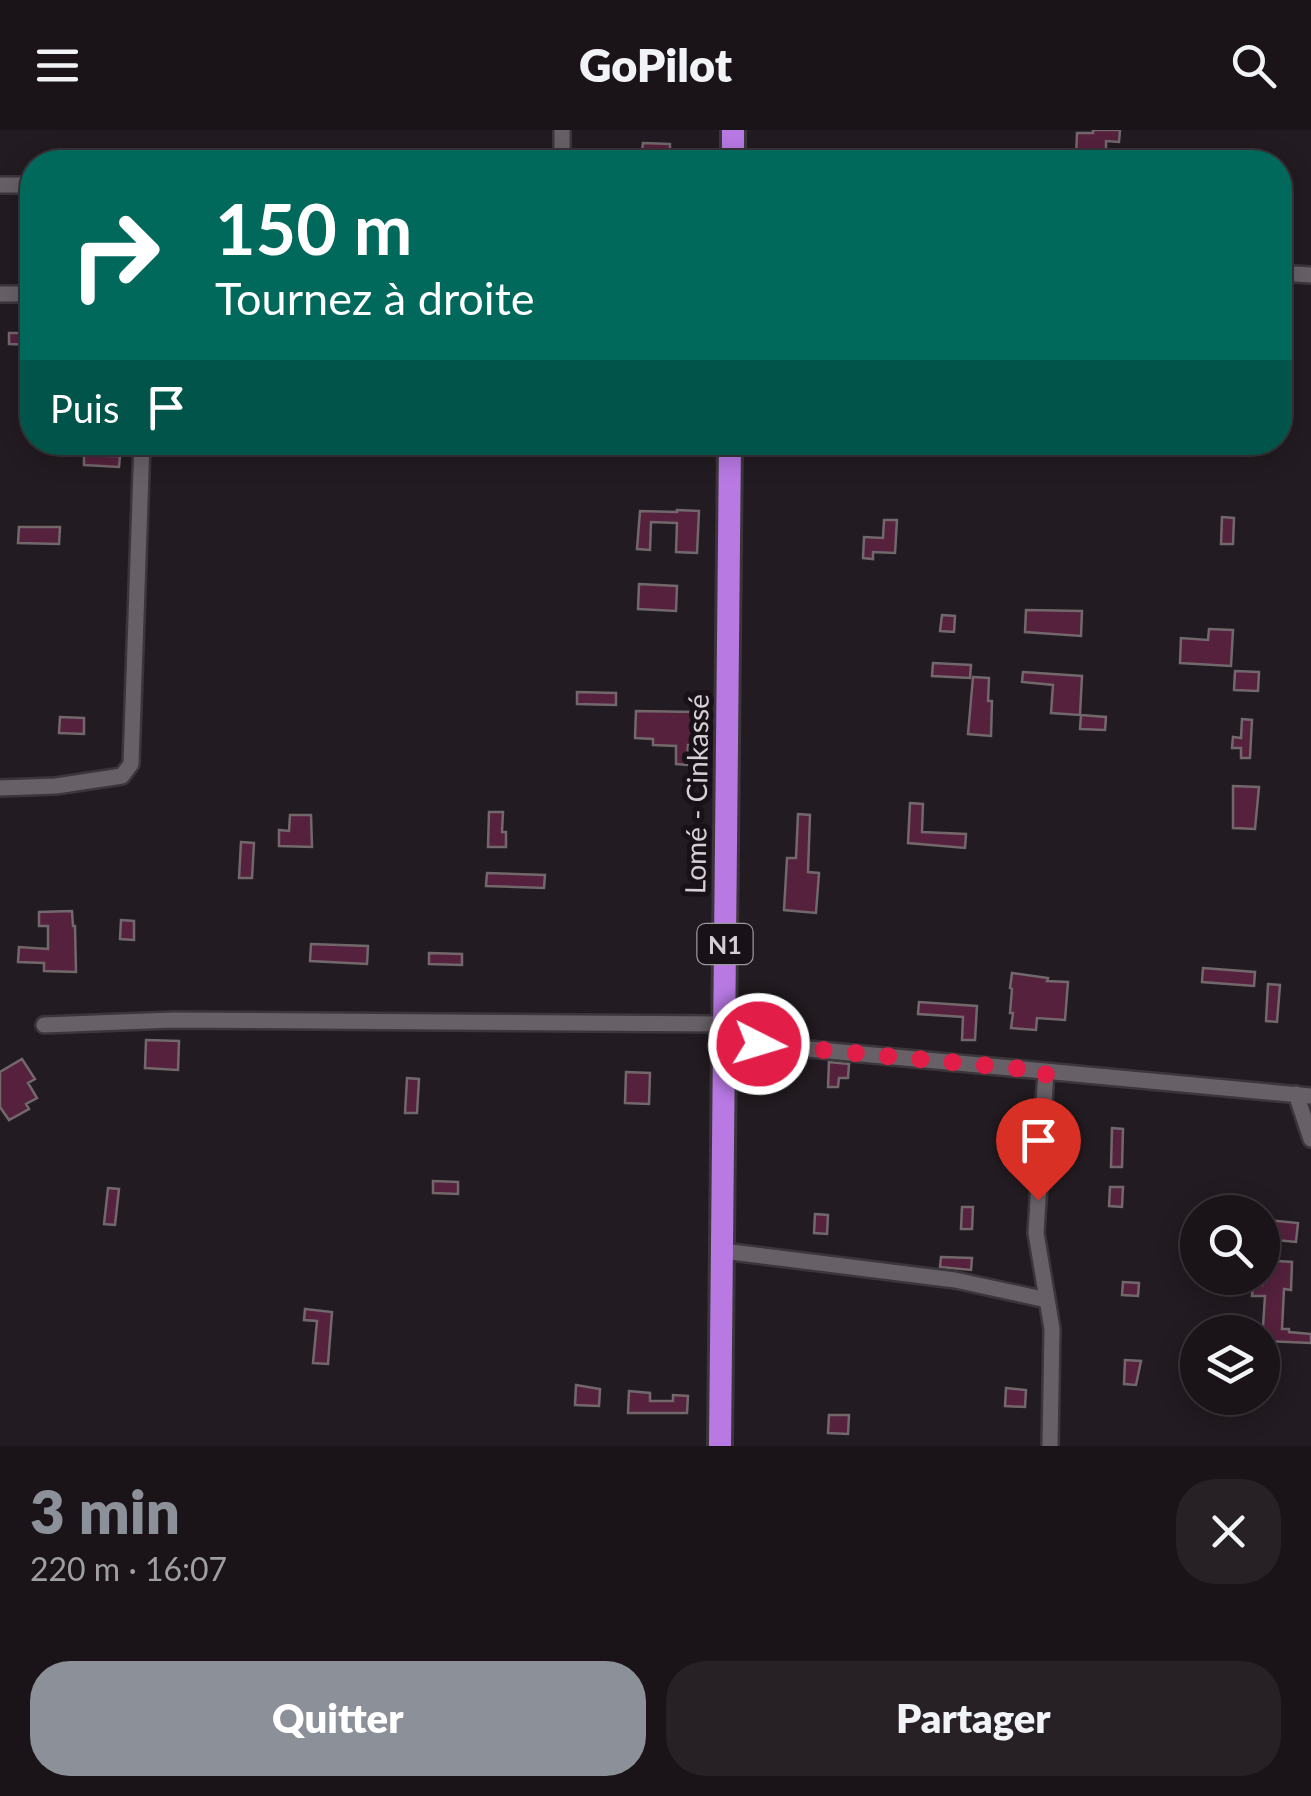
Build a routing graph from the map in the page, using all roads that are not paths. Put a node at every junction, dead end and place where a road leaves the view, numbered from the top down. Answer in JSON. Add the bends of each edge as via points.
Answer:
{"nodes":[{"id":1,"x":142,"y":455,"type":"edge"},
{"id":2,"x":730,"y":455,"type":"edge"},
{"id":3,"x":0,"y":788,"type":"edge"},
{"id":4,"x":44,"y":1025,"type":"dead end"},
{"id":5,"x":724,"y":1033,"type":"junction"},
{"id":6,"x":1046,"y":1071,"type":"junction"},
{"id":7,"x":1303,"y":1095,"type":"edge"},
{"id":8,"x":1311,"y":1138,"type":"edge"},
{"id":9,"x":723,"y":1251,"type":"junction"},
{"id":10,"x":1047,"y":1300,"type":"junction"},
{"id":11,"x":720,"y":1446,"type":"edge"},
{"id":12,"x":1050,"y":1446,"type":"edge"}],
"edges":[{"from":1,"to":3,"type":"street","via":[[131,764],[122,776]]},
{"from":2,"to":5,"type":"highway","name":"Lomé - Cinkassé","number":"N1"},
{"from":4,"to":5,"type":"street","via":[[173,1020]]},
{"from":5,"to":6,"type":"street"},
{"from":5,"to":9,"type":"highway","name":"Lomé - Cinkassé","number":"N1"},
{"from":6,"to":7,"type":"street"},
{"from":6,"to":10,"type":"street","via":[[1036,1233]]},
{"from":7,"to":8,"type":"street"},
{"from":9,"to":10,"type":"street","via":[[954,1280]]},
{"from":9,"to":11,"type":"highway","name":"Lomé - Cinkassé","number":"N1"},
{"from":10,"to":12,"type":"street"}]}
